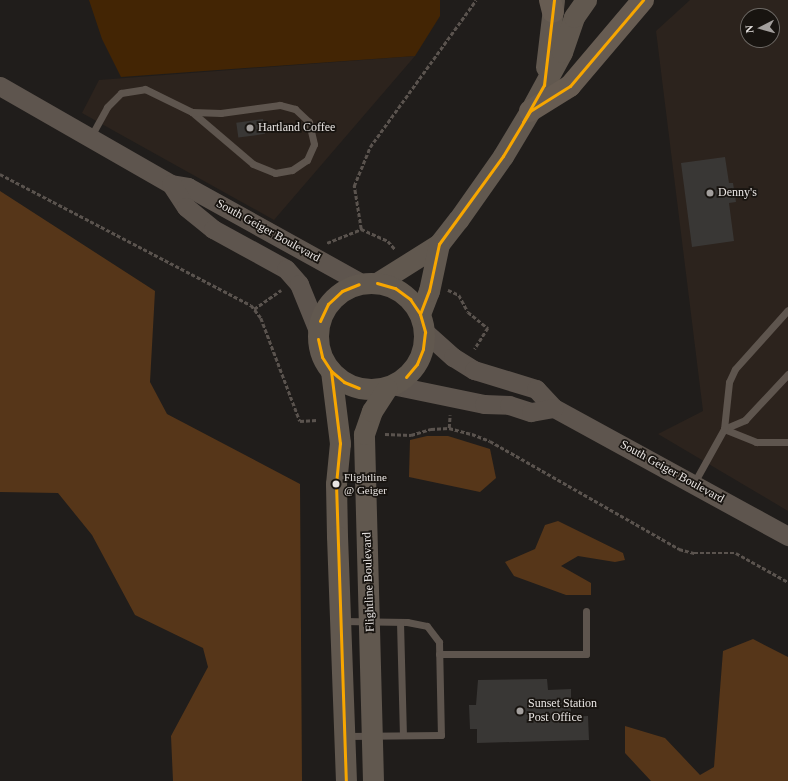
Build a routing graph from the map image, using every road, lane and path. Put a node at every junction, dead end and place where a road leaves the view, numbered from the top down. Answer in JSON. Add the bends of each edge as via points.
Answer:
{"nodes":[{"id":1,"x":476,"y":0,"type":"edge"},
{"id":2,"x":586,"y":0,"type":"edge"},
{"id":3,"x":643,"y":0,"type":"edge"},
{"id":4,"x":552,"y":4,"type":"edge"},
{"id":5,"x":544,"y":85,"type":"junction"},
{"id":6,"x":0,"y":86,"type":"edge"},
{"id":7,"x":530,"y":111,"type":"junction"},
{"id":8,"x":192,"y":112,"type":"junction"},
{"id":9,"x":90,"y":138,"type":"junction"},
{"id":10,"x":171,"y":184,"type":"junction"},
{"id":11,"x":361,"y":229,"type":"junction"},
{"id":12,"x":439,"y":244,"type":"junction"},
{"id":13,"x":317,"y":258,"type":"junction"},
{"id":14,"x":408,"y":265,"type":"junction"},
{"id":15,"x":296,"y":280,"type":"junction"},
{"id":16,"x":431,"y":282,"type":"junction"},
{"id":17,"x":370,"y":283,"type":"junction"},
{"id":18,"x":254,"y":309,"type":"dead end"},
{"id":19,"x":788,"y":310,"type":"edge"},
{"id":20,"x":422,"y":323,"type":"junction"},
{"id":21,"x":319,"y":333,"type":"junction"},
{"id":22,"x":464,"y":364,"type":"junction"},
{"id":23,"x":331,"y":371,"type":"junction"},
{"id":24,"x":788,"y":374,"type":"edge"},
{"id":25,"x":389,"y":387,"type":"junction"},
{"id":26,"x":451,"y":397,"type":"junction"},
{"id":27,"x":554,"y":408,"type":"junction"},
{"id":28,"x":449,"y":428,"type":"dead end"},
{"id":29,"x":724,"y":429,"type":"junction"},
{"id":30,"x":788,"y":442,"type":"edge"},
{"id":31,"x":694,"y":483,"type":"junction"},
{"id":32,"x":788,"y":536,"type":"edge"},
{"id":33,"x":586,"y":611,"type":"dead end"},
{"id":34,"x":340,"y":621,"type":"junction"},
{"id":35,"x":370,"y":621,"type":"junction"},
{"id":36,"x":400,"y":622,"type":"junction"},
{"id":37,"x":439,"y":654,"type":"junction"},
{"id":38,"x":345,"y":736,"type":"junction"},
{"id":39,"x":372,"y":736,"type":"junction"},
{"id":40,"x":403,"y":736,"type":"junction"},
{"id":41,"x":346,"y":781,"type":"edge"},
{"id":42,"x":373,"y":781,"type":"edge"}],
"edges":[{"from":1,"to":11,"type":"path","via":[[370,147],[354,186]]},
{"from":2,"to":5,"type":"main road","via":[[574,17],[562,52]]},
{"from":3,"to":7,"type":"highway","via":[[570,86]]},
{"from":4,"to":5,"type":"main road"},
{"from":5,"to":7,"type":"main road"},
{"from":6,"to":9,"type":"street","name":"South Geiger Boulevard"},
{"from":7,"to":12,"type":"main road","via":[[503,156]]},
{"from":8,"to":8,"type":"lane","via":[[253,164],[275,173],[292,170],[307,160],[314,144],[309,122],[295,109],[280,106],[221,113]]},
{"from":8,"to":9,"type":"lane","via":[[145,89],[121,93],[107,107]]},
{"from":9,"to":10,"type":"street","name":"South Geiger Boulevard"},
{"from":10,"to":13,"type":"street","name":"South Geiger Boulevard","via":[[188,187]]},
{"from":10,"to":15,"type":"street","name":"South Geiger Boulevard","via":[[186,207],[212,229],[237,244],[266,256],[286,269]]},
{"from":11,"to":13,"type":"path","via":[[325,243]]},
{"from":11,"to":14,"type":"path","via":[[388,241]]},
{"from":12,"to":14,"type":"main road"},
{"from":12,"to":16,"type":"main road"},
{"from":13,"to":17,"type":"street","name":"South Geiger Boulevard"},
{"from":14,"to":17,"type":"main road"},
{"from":15,"to":18,"type":"path"},
{"from":15,"to":21,"type":"street","name":"South Geiger Boulevard"},
{"from":16,"to":20,"type":"main road"},
{"from":16,"to":22,"type":"path","via":[[459,295],[468,312],[488,328]]},
{"from":17,"to":20,"type":"main road","via":[[394,288],[410,299]]},
{"from":17,"to":21,"type":"main road","via":[[342,291],[328,304],[320,321]]},
{"from":19,"to":29,"type":"lane","via":[[735,368],[729,382]]},
{"from":20,"to":22,"type":"street","name":"South Geiger Boulevard"},
{"from":20,"to":25,"type":"main road","via":[[423,349],[417,364],[406,377]]},
{"from":21,"to":23,"type":"main road","via":[[322,357]]},
{"from":22,"to":27,"type":"street","name":"South Geiger Boulevard","via":[[474,370],[536,389]]},
{"from":23,"to":25,"type":"main road","via":[[344,382],[359,388]]},
{"from":23,"to":34,"type":"main road","via":[[340,443],[336,484]]},
{"from":24,"to":29,"type":"lane","via":[[745,420]]},
{"from":25,"to":26,"type":"street"},
{"from":25,"to":35,"type":"main road","name":"Flightline Boulevard","via":[[372,411],[364,434]]},
{"from":26,"to":27,"type":"street","via":[[484,404],[509,404],[531,412]]},
{"from":26,"to":28,"type":"path"},
{"from":27,"to":31,"type":"street","name":"South Geiger Boulevard"},
{"from":29,"to":30,"type":"lane","via":[[756,442]]},
{"from":29,"to":31,"type":"lane"},
{"from":31,"to":32,"type":"street","name":"South Geiger Boulevard"},
{"from":33,"to":37,"type":"lane","via":[[586,654]]},
{"from":34,"to":35,"type":"lane"},
{"from":34,"to":38,"type":"main road"},
{"from":35,"to":36,"type":"lane"},
{"from":35,"to":39,"type":"main road","name":"Flightline Boulevard"},
{"from":36,"to":37,"type":"lane","via":[[427,626],[439,642]]},
{"from":36,"to":40,"type":"lane"},
{"from":37,"to":40,"type":"lane","via":[[441,735]]},
{"from":38,"to":39,"type":"lane"},
{"from":38,"to":41,"type":"main road"},
{"from":39,"to":40,"type":"lane"},
{"from":39,"to":42,"type":"main road","name":"Flightline Boulevard"}]}
